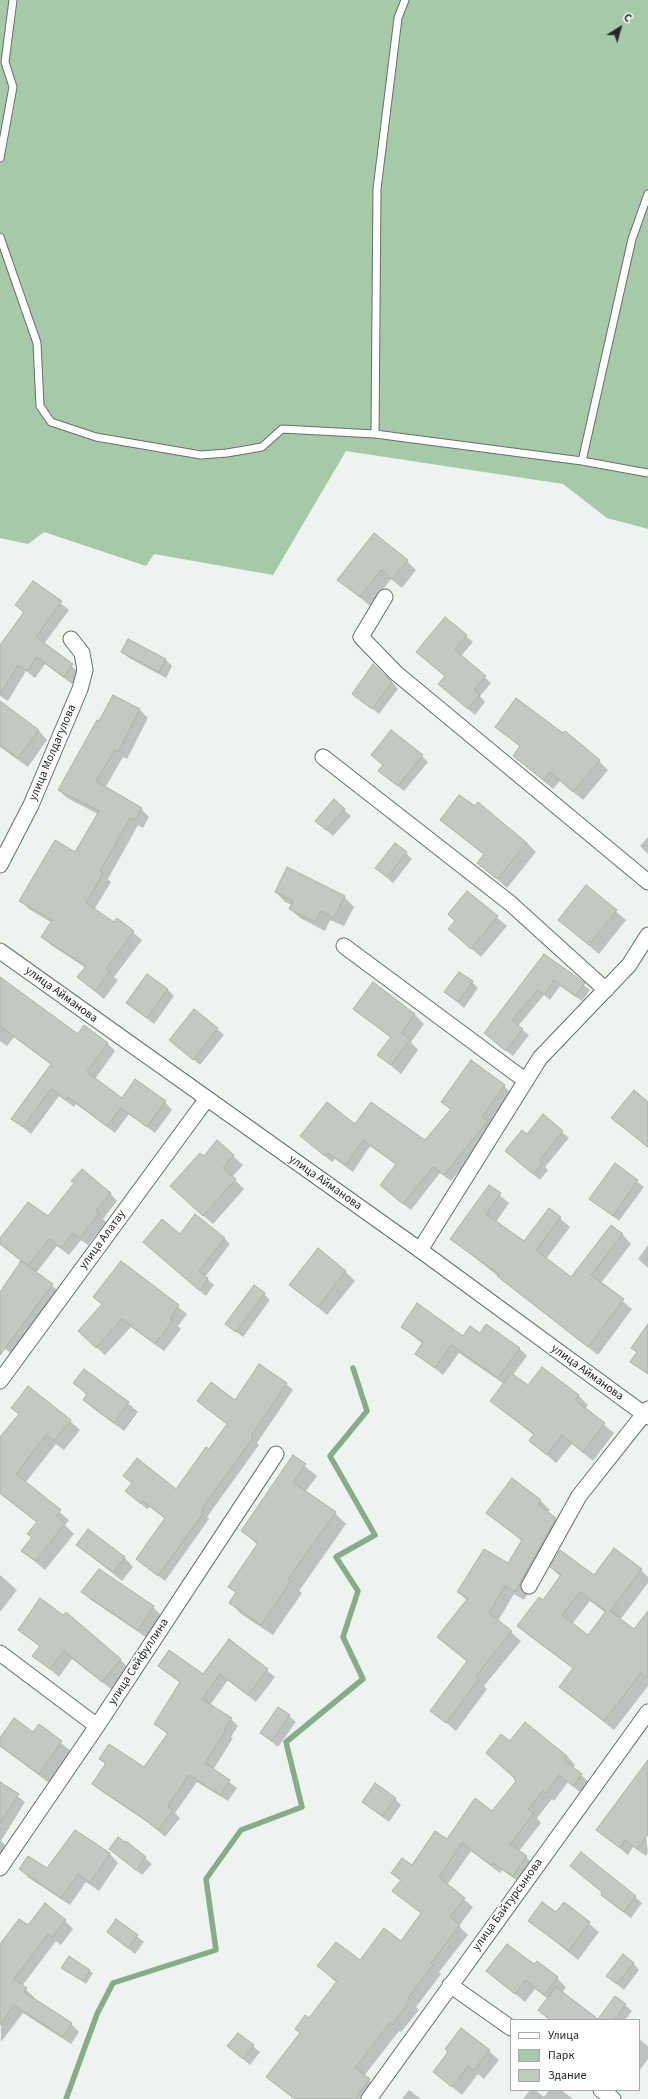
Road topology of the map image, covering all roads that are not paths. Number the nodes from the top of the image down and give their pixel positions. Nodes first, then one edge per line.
1 (12, 0) edge
2 (405, 0) edge
3 (0, 158) edge
4 (648, 194) edge
5 (0, 237) edge
6 (375, 434) junction
7 (582, 461) junction
8 (648, 473) edge
9 (385, 596) dead end
10 (71, 639) dead end
11 (323, 757) dead end
12 (0, 865) edge
13 (648, 882) edge
14 (648, 935) edge
15 (344, 946) dead end
16 (0, 951) edge
17 (606, 990) junction
18 (526, 1081) junction
19 (206, 1100) junction
20 (420, 1250) junction
21 (0, 1381) edge
22 (647, 1413) edge
23 (276, 1454) dead end
24 (529, 1586) dead end
25 (0, 1653) edge
26 (648, 1712) edge
27 (97, 1726) junction
28 (0, 1868) edge
29 (450, 1985) junction
30 (510, 2027) edge
31 (601, 2091) edge
32 (369, 2099) edge
33 (613, 2099) edge

1 - 3 lane
2 - 6 lane
4 - 7 lane
5 - 6 lane
6 - 7 lane
7 - 8 lane
9 - 13 street
10 - 12 street, улица Молдагулова
11 - 17 street
14 - 17 street
15 - 18 street
16 - 19 street, улица Айманова
17 - 18 street
18 - 20 street
19 - 20 street, улица Айманова
19 - 21 street, улица Алатау
20 - 22 street, улица Айманова
22 - 24 street
23 - 27 street, улица Сейфуллина
25 - 27 street
26 - 29 street, улица Байтурсынова
27 - 28 street, улица Сейфуллина
29 - 30 street
29 - 32 street, улица Байтурсынова
31 - 33 street

